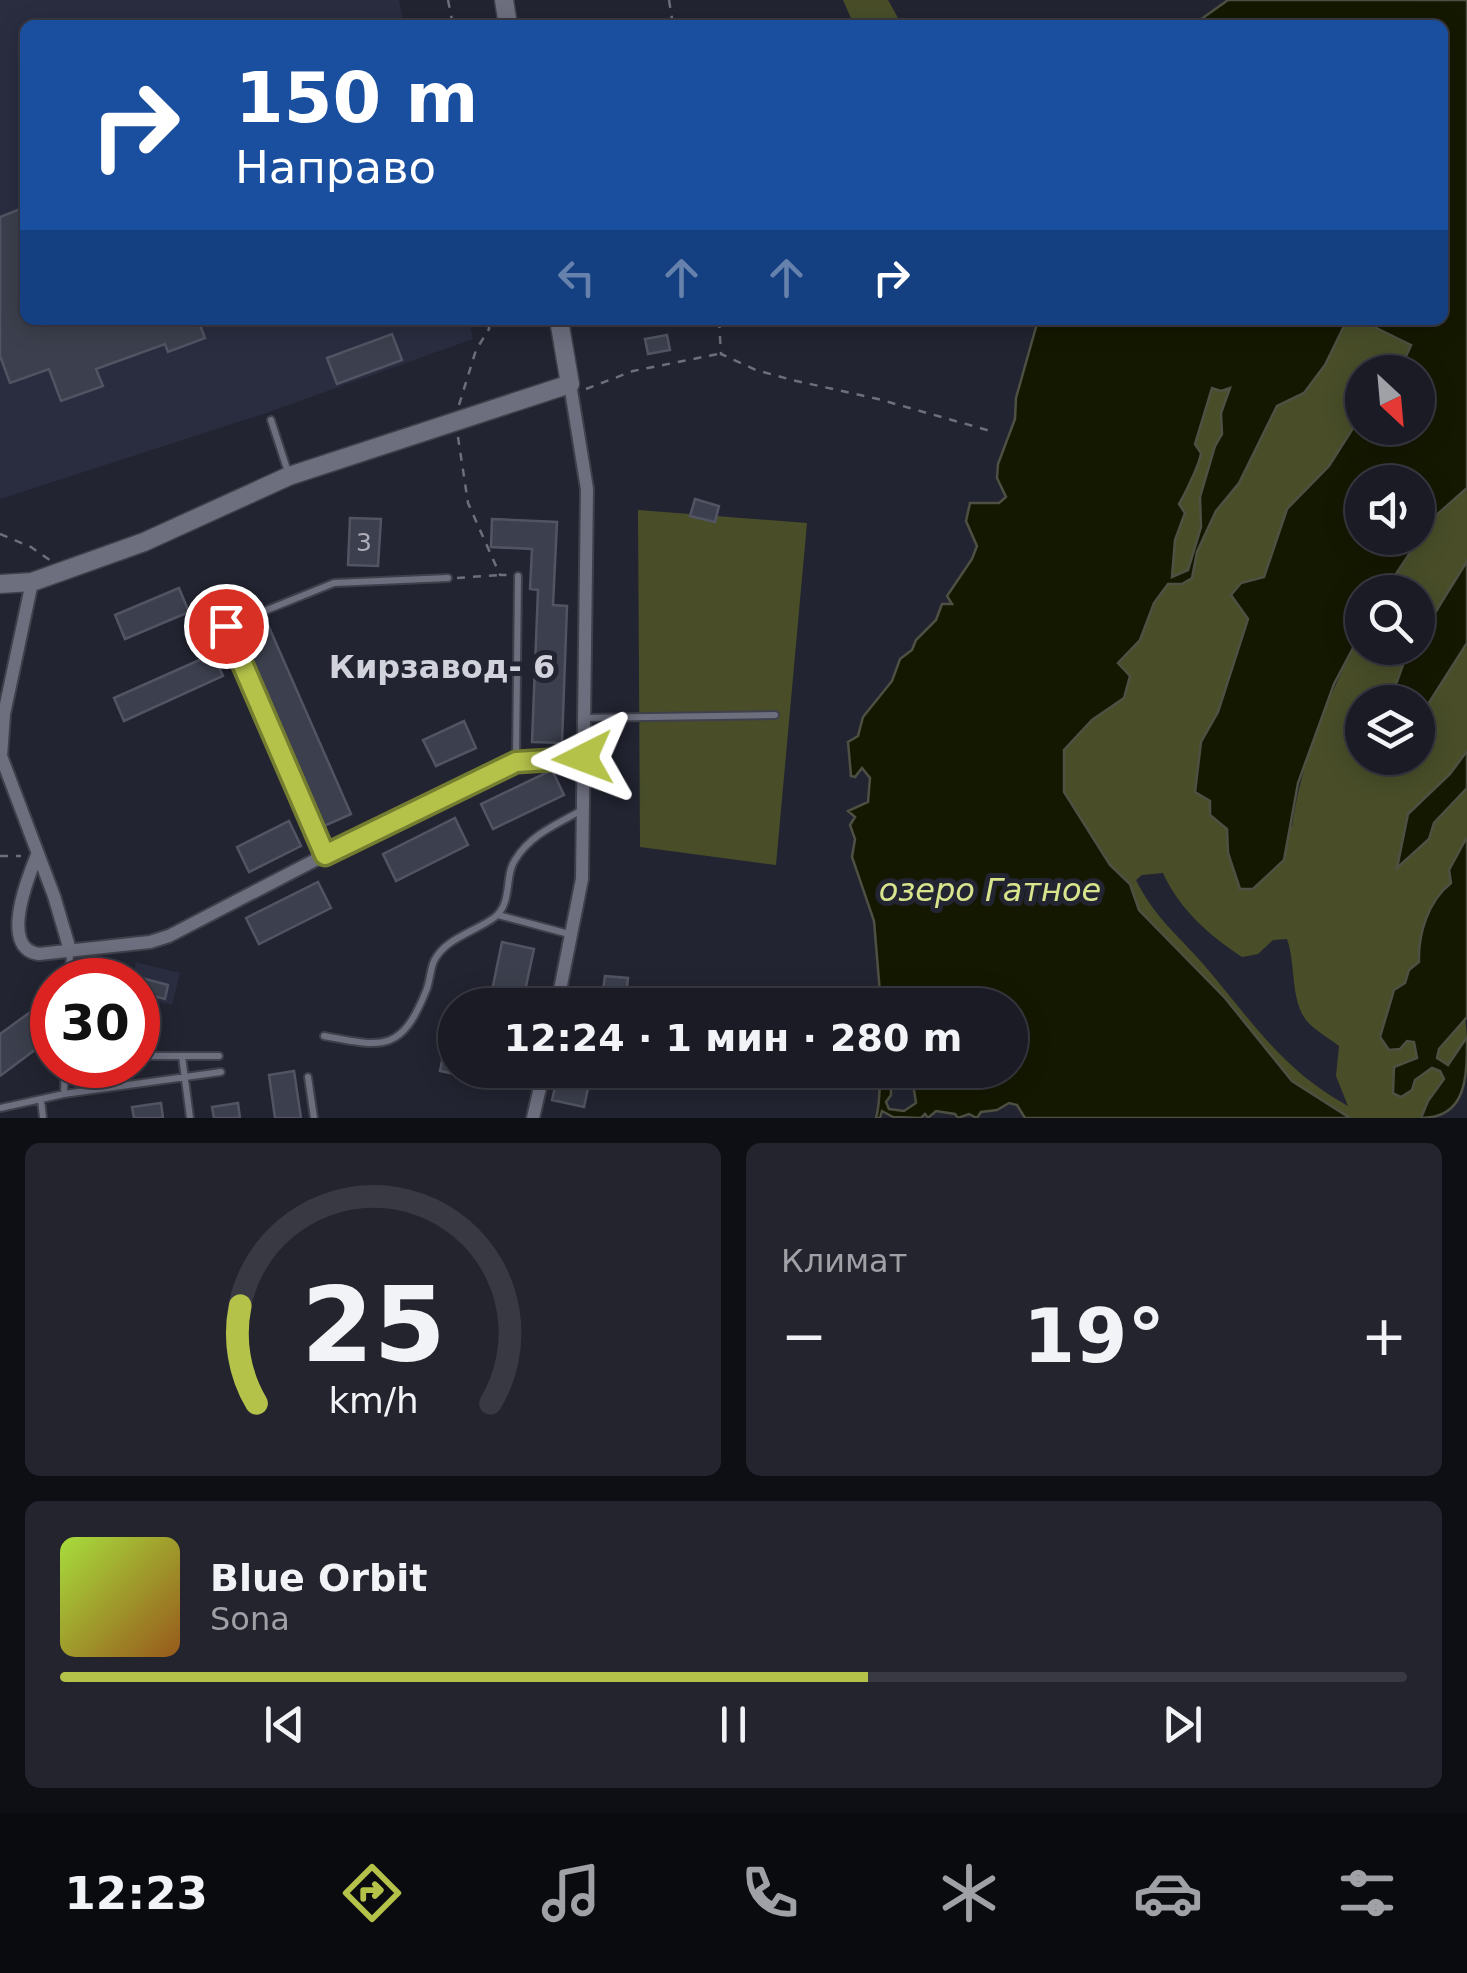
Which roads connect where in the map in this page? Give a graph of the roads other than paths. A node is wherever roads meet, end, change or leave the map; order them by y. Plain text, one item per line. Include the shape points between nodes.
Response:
1 (560, 325) edge
2 (570, 384) junction
3 (271, 420) dead end
4 (289, 476) junction
5 (518, 576) road end
6 (448, 578) road end
7 (32, 582) junction
8 (0, 584) edge
9 (226, 626) joint
10 (776, 714) dead end
11 (583, 718) junction
12 (583, 758) junction
13 (516, 762) junction
14 (583, 809) junction
15 (37, 855) junction
16 (325, 855) junction
17 (498, 915) junction
18 (571, 935) junction
19 (70, 950) junction
20 (70, 958) edge
21 (560, 988) edge
22 (324, 1036) dead end
23 (160, 1056) edge
24 (182, 1056) junction
25 (218, 1056) dead end
26 (221, 1072) dead end
27 (185, 1077) junction
28 (308, 1077) dead end
29 (64, 1088) edge
30 (540, 1088) edge
31 (64, 1094) junction
32 (41, 1100) junction
33 (0, 1108) edge
34 (43, 1118) edge
35 (190, 1118) edge
36 (314, 1118) edge
37 (533, 1118) edge

1 - 2 main road
2 - 4 main road
2 - 11 street via 587,489
3 - 4 lane
4 - 7 main road via 144,542
5 - 13 lane
6 - 9 lane via 334,582
7 - 8 main road
7 - 15 street via 0,736 6,775
9 - 16 street
10 - 11 lane
11 - 12 street
12 - 13 street
12 - 14 street
13 - 16 street
14 - 17 lane via 534,838 512,862
14 - 18 street via 582,879
15 - 19 street
15 - 19 street via 14,912 15,942 28,953
16 - 19 street via 169,936
17 - 18 lane
17 - 22 lane via 434,959 412,1024 394,1040 370,1045
18 - 21 street
19 - 20 lane
23 - 24 lane
24 - 25 lane
24 - 27 lane
26 - 27 lane
27 - 31 lane
27 - 35 lane
28 - 36 lane
29 - 31 lane
30 - 37 street
31 - 32 lane
32 - 33 lane
32 - 34 lane

